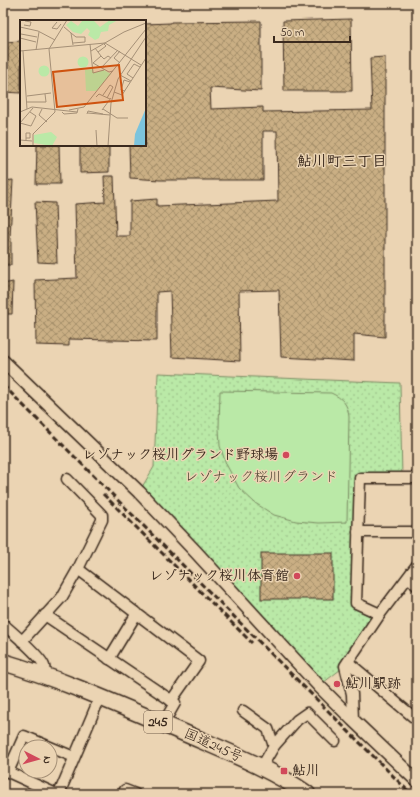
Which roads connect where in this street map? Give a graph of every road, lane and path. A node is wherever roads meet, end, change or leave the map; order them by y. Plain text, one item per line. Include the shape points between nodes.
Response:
1 (3, 361) edge
2 (417, 478) edge
3 (67, 479) dead end
4 (358, 532) junction
5 (417, 532) edge
6 (417, 565) edge
7 (78, 569) junction
8 (409, 577) junction
9 (417, 586) edge
10 (137, 613) junction
11 (380, 614) junction
12 (45, 615) junction
13 (3, 624) edge
14 (22, 641) junction
15 (109, 659) junction
16 (3, 662) edge
17 (348, 662) junction
18 (44, 675) junction
19 (100, 697) junction
20 (171, 701) junction
21 (243, 711) dead end
22 (353, 720) junction
23 (417, 720) edge
24 (163, 724) junction
25 (335, 741) dead end
26 (274, 746) junction
27 (74, 757) junction
28 (261, 768) junction
29 (417, 781) edge
30 (305, 793) edge
31 (58, 794) edge
32 (124, 794) edge
33 (135, 794) edge

1 - 22 street via 139,492
2 - 4 street via 360,478
3 - 7 street via 102,515 102,520
4 - 5 street
4 - 11 street via 356,603
6 - 8 street
7 - 10 street
7 - 12 street via 62,597
8 - 9 street
8 - 11 street
10 - 15 street
10 - 20 street via 199,661
11 - 17 street
12 - 14 street
12 - 15 street
13 - 14 street
14 - 18 street via 42,661 45,666
15 - 20 street
16 - 18 highway, 国道245号 / 245
17 - 22 street via 345,666 352,694
17 - 23 street
18 - 19 highway, 国道245号 / 245
19 - 24 highway, 国道245号 / 245
19 - 27 street
20 - 24 street via 175,703
21 - 26 street via 268,729
22 - 29 street
24 - 28 highway, 国道245号 / 245
25 - 26 street via 307,713 297,720
26 - 28 street
27 - 31 street
27 - 31 street via 24,736 8,772
28 - 30 highway, 国道245号 / 245
32 - 33 street via 125,790

